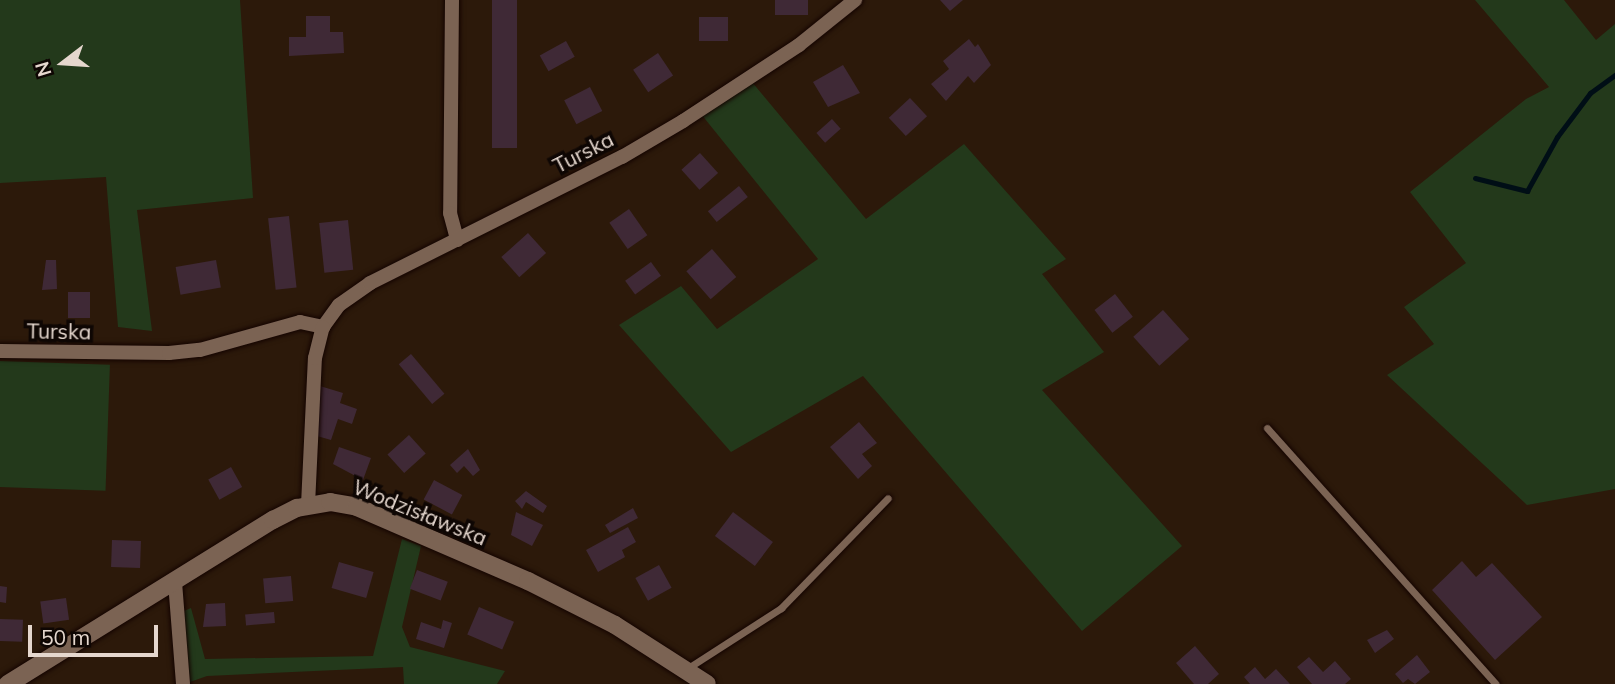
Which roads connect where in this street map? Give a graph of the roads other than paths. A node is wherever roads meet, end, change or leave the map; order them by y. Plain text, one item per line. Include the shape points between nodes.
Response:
1 (452, 0) edge
2 (855, 0) edge
3 (457, 240) junction
4 (323, 327) junction
5 (0, 351) edge
6 (1267, 428) dead end
7 (888, 498) dead end
8 (308, 505) junction
9 (175, 582) junction
10 (687, 668) junction
11 (8, 684) edge
12 (183, 684) edge
13 (707, 684) edge
14 (1496, 684) edge

1 - 3 street via 450,213
2 - 3 street, Turska via 799,46 683,121
3 - 4 street, Turska via 358,290
4 - 5 street, Turska via 300,322 200,350 169,353
4 - 8 street, Turska via 315,358
6 - 14 lane
7 - 10 lane via 781,608
8 - 9 street, Wodzisławska via 273,520
8 - 10 street, Wodzisławska via 330,502 357,507 528,581
9 - 11 street, Wodzisławska
9 - 12 street
10 - 13 street, Wodzisławska

